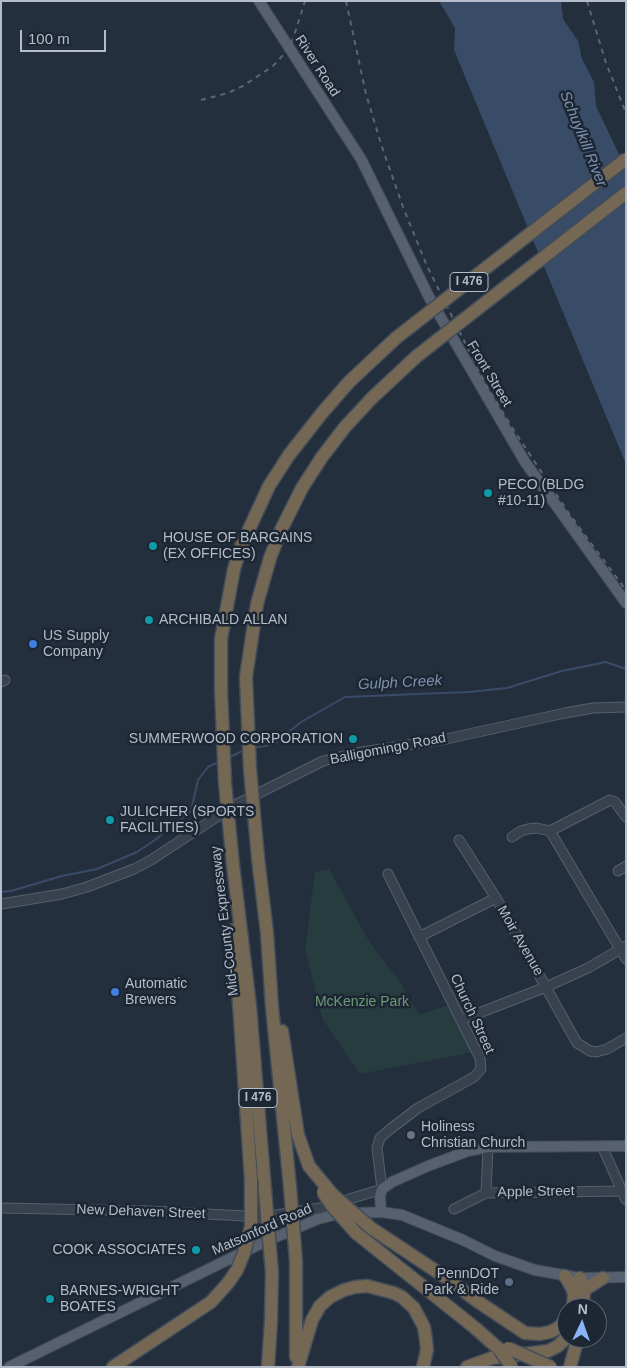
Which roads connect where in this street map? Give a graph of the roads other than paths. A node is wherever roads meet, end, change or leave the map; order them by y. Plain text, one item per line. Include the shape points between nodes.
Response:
1 (259, 1) edge
2 (353, 145) joint
3 (626, 159) edge
4 (626, 193) edge
5 (626, 603) edge
6 (626, 707) edge
7 (626, 817) edge
8 (550, 831) junction
9 (512, 837) dead end
10 (459, 840) dead end
11 (233, 864) junction
12 (388, 874) dead end
13 (496, 898) junction
14 (1, 904) edge
15 (267, 933) junction
16 (419, 937) junction
17 (623, 948) edge
18 (626, 959) edge
19 (546, 987) junction
20 (461, 1020) junction
21 (626, 1038) edge
22 (602, 1146) junction
23 (626, 1146) edge
24 (488, 1147) junction
25 (309, 1166) junction
26 (382, 1189) junction
27 (486, 1193) junction
28 (624, 1196) edge
29 (1, 1208) edge
30 (454, 1210) dead end
31 (381, 1212) junction
32 (565, 1276) junction
33 (626, 1277) edge
34 (580, 1278) junction
35 (603, 1278) junction
36 (575, 1298) edge
37 (577, 1298) edge
38 (580, 1298) edge
39 (203, 1307) junction
40 (557, 1328) edge
41 (557, 1346) edge
42 (575, 1348) edge
43 (504, 1349) junction
44 (9, 1367) edge
45 (113, 1367) edge
46 (128, 1367) edge
47 (268, 1367) edge
48 (297, 1367) edge
49 (424, 1367) edge
50 (468, 1367) edge
51 (512, 1367) edge
52 (551, 1367) edge
53 (570, 1367) edge

1 - 2 main road, River Road
2 - 5 main road, Front Street via 430,299 525,462
3 - 11 highway, Mid-County Expressway / I 476, bridge via 396,338 349,382 322,413 269,486 234,569 221,639 225,783
4 - 15 highway, I 476, bridge via 417,356 372,398 344,427 322,457 281,530 257,604 246,677 251,782
6 - 14 street, Balligomingo Road via 564,713 323,761 235,805 134,869 62,894
7 - 8 street via 610,800
8 - 9 street via 528,829
8 - 17 street
10 - 13 street, Moir Avenue
11 - 39 highway, bridge via 234,951 251,1180 251,1227 237,1270 223,1289
11 - 47 highway, Mid-County Expressway / I 476, bridge via 250,1006 272,1273
12 - 16 street, Church Street
13 - 16 street
13 - 19 street, Moir Avenue
15 - 25 highway via 298,1136
15 - 48 highway, I 476, bridge via 296,1262
16 - 20 street, Church Street
17 - 18 street
17 - 19 street
19 - 20 street
19 - 21 street, Moir Avenue via 577,1043 596,1052
20 - 26 street, Church Street via 480,1058 481,1069 474,1077 418,1108 380,1138 377,1148
22 - 23 main road
22 - 24 main road
22 - 28 street
24 - 26 main road via 428,1166
24 - 27 street
25 - 40 highway, bridge via 333,1195 371,1228 477,1301 525,1332 540,1334
25 - 43 highway, bridge via 332,1206 356,1233
26 - 29 street, New Dehaven Street via 320,1208 280,1216
26 - 31 main road, Church Street
27 - 28 street, Apple Street
27 - 30 street, Apple Street
31 - 32 main road, Matsonford Road via 402,1215 530,1269
31 - 44 main road, Matsonford Road via 339,1214 318,1219
32 - 34 main road, Matsonford Road
32 - 36 highway
33 - 35 main road, Matsonford Road
34 - 35 main road, Matsonford Road
34 - 37 highway
35 - 38 highway
39 - 45 highway
39 - 46 highway
41 - 50 highway via 548,1351 492,1358
42 - 53 highway
43 - 51 highway, bridge
43 - 52 highway, bridge
48 - 49 highway via 312,1320 320,1306 344,1290 361,1286 394,1292 414,1308 424,1327 427,1350

